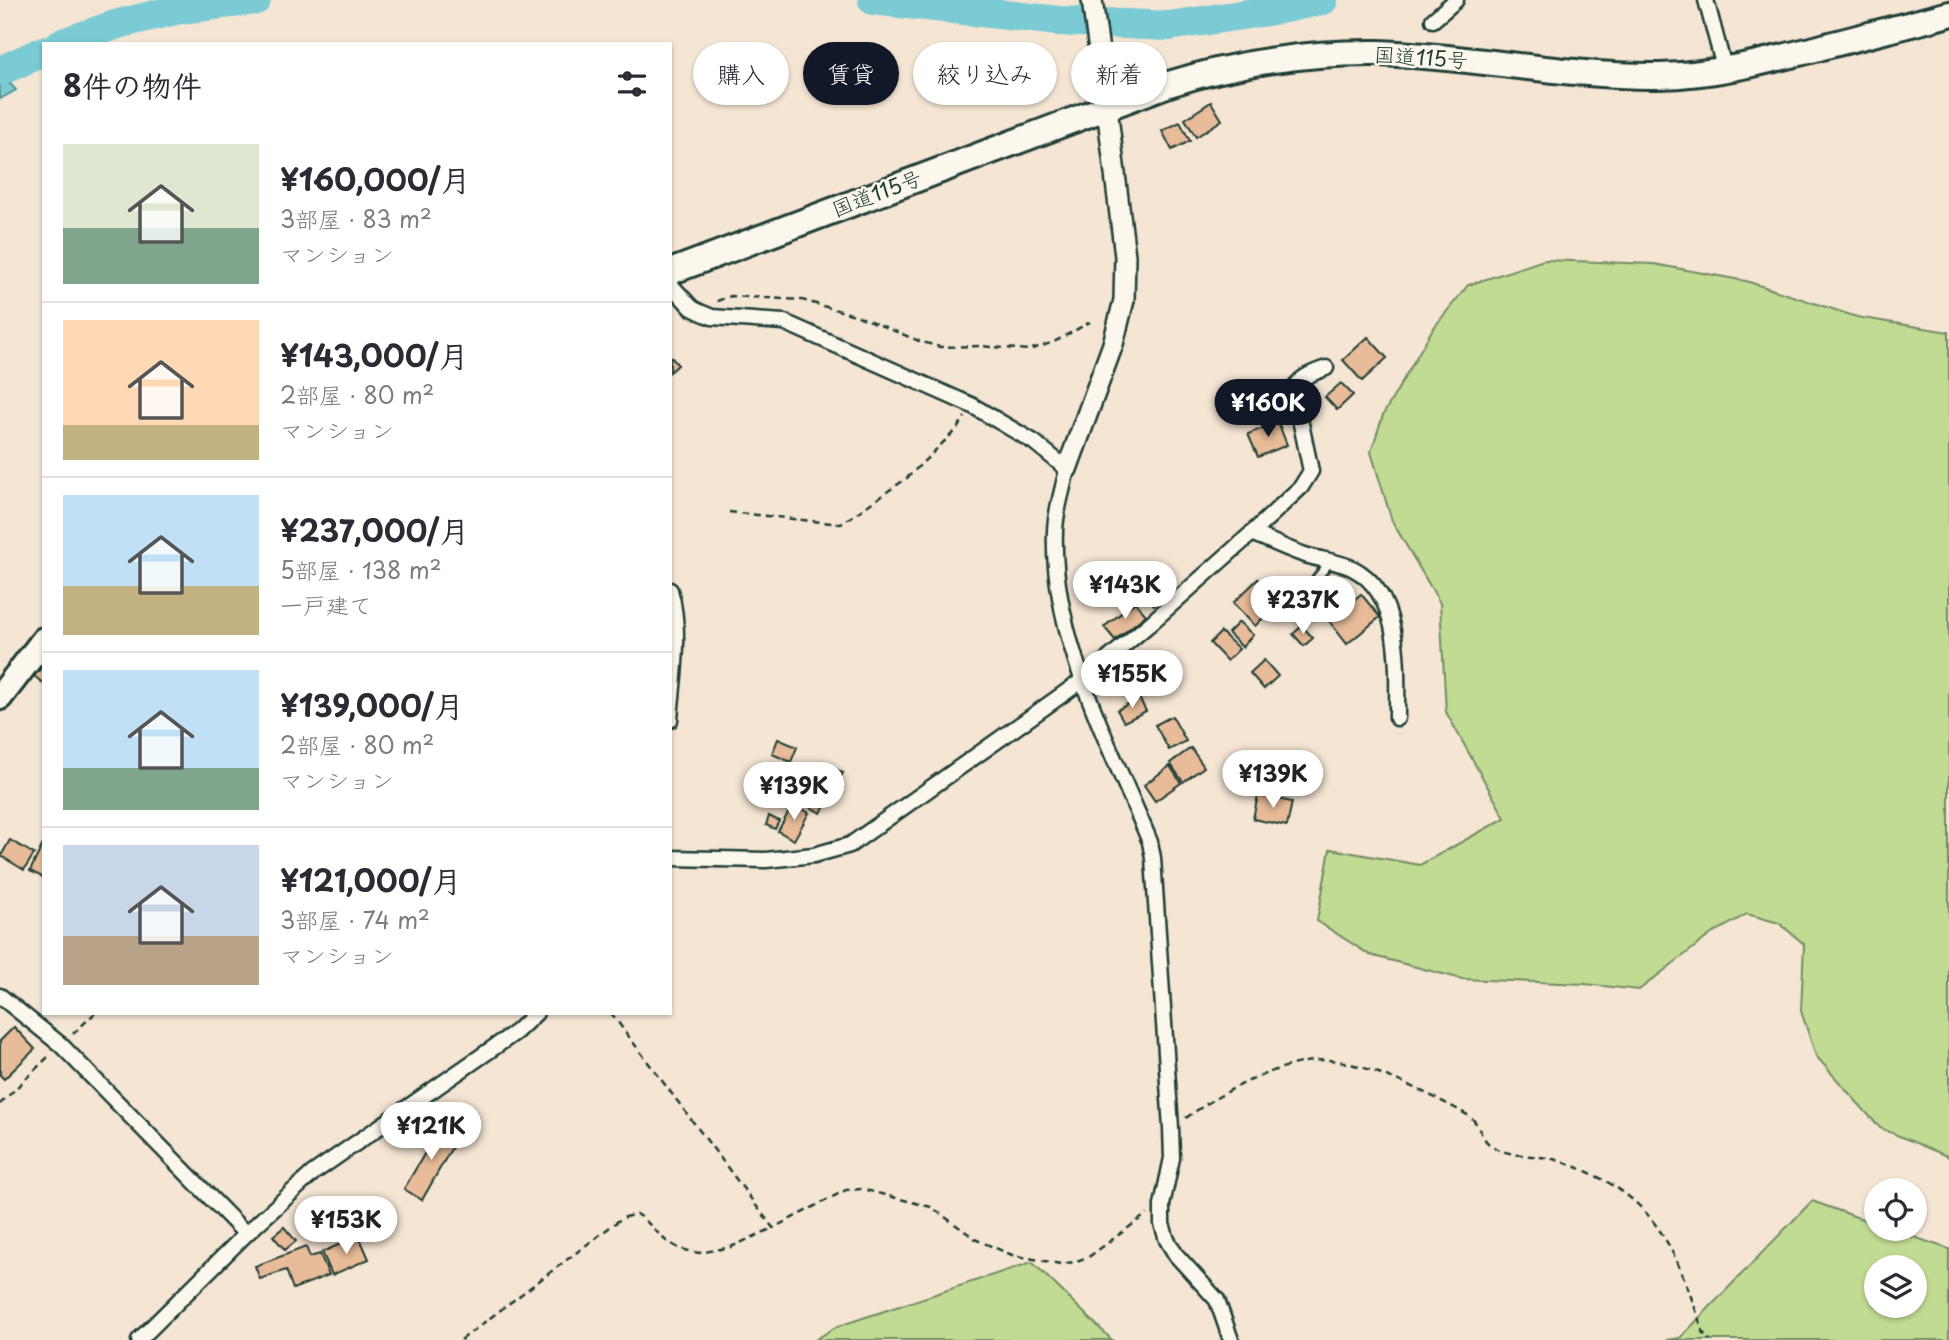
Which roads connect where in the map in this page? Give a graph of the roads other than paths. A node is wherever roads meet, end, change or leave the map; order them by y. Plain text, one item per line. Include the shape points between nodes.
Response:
1 (1092, 0) edge
2 (1456, 0) edge
3 (1706, 0) edge
4 (1949, 14) edge
5 (1433, 20) dead end
6 (1098, 42) edge
7 (1725, 71) junction
8 (1167, 84) edge
9 (1097, 105) edge
10 (1107, 105) edge
11 (672, 271) edge
12 (672, 286) edge
13 (1325, 368) dead end
14 (1068, 470) junction
15 (1252, 533) junction
16 (1330, 562) junction
17 (672, 597) edge
18 (1293, 607) dead end
19 (42, 643) edge
20 (1083, 680) junction
21 (672, 693) edge
22 (0, 697) edge
23 (1397, 718) dead end
24 (672, 858) edge
25 (0, 996) edge
26 (534, 1015) edge
27 (246, 1234) junction
28 (139, 1340) edge
29 (1231, 1340) edge

1 - 6 street
2 - 5 street
3 - 7 street
4 - 7 highway, 国道115号
7 - 8 highway, 国道115号 via 1659,76 1584,73 1377,53 1310,57 1203,73
9 - 11 highway, 国道115号
10 - 14 street via 1125,256 1124,300
12 - 14 street via 699,312 784,322 973,406 1034,442
13 - 15 street via 1302,379 1294,391 1311,471 1301,487
14 - 20 street via 1055,529 1055,577
15 - 16 street
15 - 20 street
16 - 18 lane
16 - 23 street via 1362,574 1383,598 1397,656
17 - 21 street via 676,639
19 - 22 highway
20 - 24 street via 849,845 814,855 766,860
20 - 29 street via 1150,842 1172,1158 1162,1224 1176,1255 1216,1300
25 - 27 street via 61,1045
26 - 27 street via 313,1173
27 - 28 street

